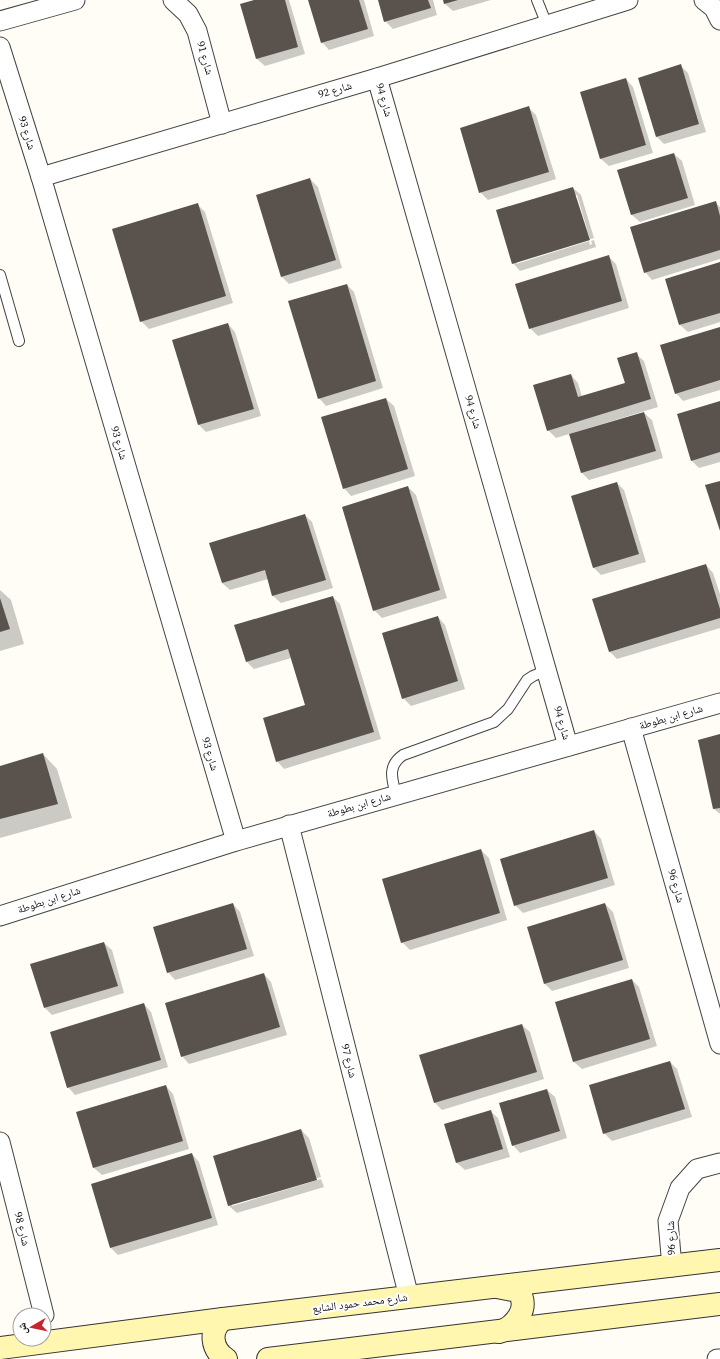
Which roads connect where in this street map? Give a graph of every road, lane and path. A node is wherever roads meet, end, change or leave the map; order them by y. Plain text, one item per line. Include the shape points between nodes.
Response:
1 (75, 0) edge
2 (173, 0) edge
3 (537, 0) edge
4 (628, 0) edge
5 (704, 0) edge
6 (720, 20) edge
7 (0, 22) edge
8 (547, 25) junction
9 (0, 47) edge
10 (377, 78) junction
11 (222, 124) junction
12 (41, 177) junction
13 (0, 276) edge
14 (19, 341) dead end
15 (546, 670) junction
16 (720, 703) edge
17 (631, 728) junction
18 (568, 746) junction
19 (396, 795) junction
20 (289, 826) junction
21 (236, 841) junction
22 (0, 916) edge
23 (720, 1044) edge
24 (0, 1142) edge
25 (720, 1163) edge
26 (720, 1260) edge
27 (672, 1267) junction
28 (493, 1286) junction
29 (409, 1297) junction
30 (720, 1304) edge
31 (42, 1307) edge
32 (223, 1319) junction
33 (499, 1332) junction
34 (52, 1343) edge
35 (12, 1347) edge
36 (0, 1348) edge
37 (354, 1354) edge
38 (226, 1359) edge
39 (268, 1359) edge

1 - 7 street
2 - 11 street, شارع 91 via 188,14 197,31
3 - 8 lane
4 - 8 street, شارع 92
5 - 6 street via 714,8
8 - 10 street, شارع 92
9 - 12 street, شارع 93
10 - 11 street, شارع 92
10 - 15 street, شارع 94
11 - 12 street, شارع 92
12 - 21 street, شارع 93
13 - 14 lane
15 - 18 street, شارع 94
15 - 19 lane via 527,680 508,709 494,722 403,755 392,766 391,774
16 - 17 street, شارع ابن بطوطة
17 - 18 street, شارع ابن بطوطة
17 - 23 street, شارع 96
18 - 19 street, شارع ابن بطوطة
19 - 20 street, شارع ابن بطوطة
20 - 21 street, شارع ابن بطوطة
20 - 29 street, شارع 97
21 - 22 street, شارع ابن بطوطة
24 - 31 street, شارع 98
25 - 27 street, شارع 96 via 697,1169 680,1188 668,1221
26 - 27 main road, شارع محمد حمود الشايع
27 - 28 main road, شارع محمد حمود الشايع
28 - 29 main road, شارع محمد حمود الشايع
28 - 33 main road via 518,1291 522,1302 516,1322 509,1329
29 - 32 main road, شارع محمد حمود الشايع
30 - 33 main road
32 - 34 main road, شارع محمد حمود الشايع
32 - 38 main road via 215,1328 213,1338 216,1350
33 - 37 main road
35 - 36 main road, شارع محمد حمود الشايع
37 - 39 main road

